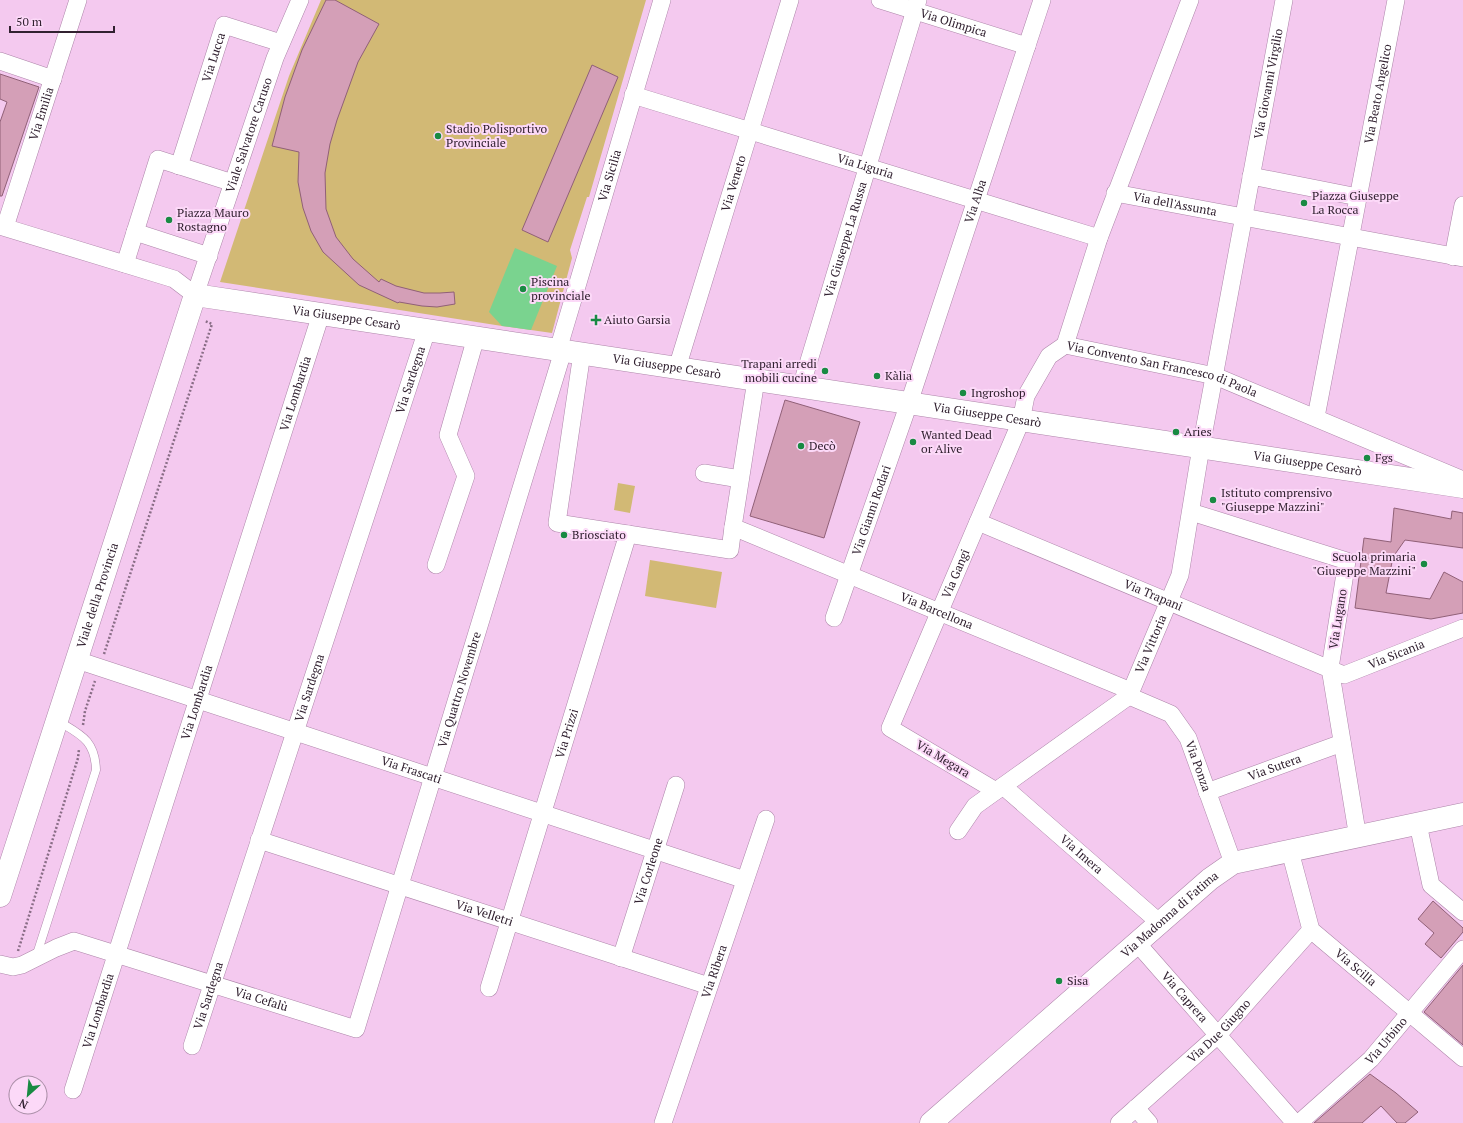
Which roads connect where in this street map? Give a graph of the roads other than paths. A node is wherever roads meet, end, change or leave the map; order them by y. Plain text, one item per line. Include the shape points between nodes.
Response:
1 (78, 0) edge
2 (300, 0) edge
3 (662, 0) edge
4 (790, 0) edge
5 (880, 0) edge
6 (1042, 0) edge
7 (1190, 0) edge
8 (1284, 0) edge
9 (1396, 0) edge
10 (916, 5) edge
11 (281, 43) junction
12 (1027, 46) junction
13 (0, 61) edge
14 (53, 79) junction
15 (633, 95) junction
16 (750, 131) junction
17 (179, 166) junction
18 (867, 167) junction
19 (1252, 172) junction
20 (233, 183) junction
21 (1359, 192) junction
22 (1115, 193) junction
23 (976, 200) junction
24 (1463, 205) edge
25 (1240, 220) junction
26 (3, 227) edge
27 (135, 232) junction
28 (1099, 238) junction
29 (1354, 241) junction
30 (208, 256) junction
31 (1458, 258) edge
32 (125, 264) junction
33 (195, 295) junction
34 (320, 314) junction
35 (427, 330) junction
36 (476, 337) junction
37 (1065, 345) junction
38 (568, 351) junction
39 (677, 368) junction
40 (1215, 376) junction
41 (756, 380) junction
42 (801, 387) junction
43 (909, 403) junction
44 (1316, 417) junction
45 (1021, 421) junction
46 (1201, 448) junction
47 (704, 473) dead end
48 (740, 479) junction
49 (1463, 480) edge
50 (1463, 487) edge
51 (1191, 512) junction
52 (978, 522) junction
53 (738, 529) junction
54 (626, 540) junction
55 (436, 565) dead end
56 (849, 575) junction
57 (1169, 601) junction
58 (939, 612) junction
59 (834, 618) dead end
60 (1463, 628) edge
61 (77, 660) junction
62 (1330, 668) junction
63 (1130, 693) junction
64 (198, 700) junction
65 (57, 720) junction
66 (890, 728) joint
67 (295, 732) junction
68 (1342, 743) junction
69 (433, 778) junction
70 (676, 785) dead end
71 (1000, 788) junction
72 (1207, 792) junction
73 (542, 813) junction
74 (1463, 814) edge
75 (766, 819) dead end
76 (1418, 824) junction
77 (958, 831) dead end
78 (1358, 838) junction
79 (259, 840) junction
80 (655, 850) junction
81 (1290, 852) junction
82 (1233, 863) junction
83 (745, 880) junction
84 (400, 886) junction
85 (0, 896) edge
86 (1463, 912) edge
87 (509, 921) junction
88 (1160, 922) junction
89 (1310, 930) junction
90 (1138, 943) junction
91 (1463, 949) edge
92 (117, 954) junction
93 (36, 957) junction
94 (621, 958) junction
95 (6, 965) edge
96 (212, 984) junction
97 (709, 986) junction
98 (489, 988) dead end
99 (1409, 1013) junction
100 (356, 1029) joint
101 (1218, 1035) junction
102 (192, 1046) dead end
103 (1463, 1058) edge
104 (73, 1090) dead end
105 (1136, 1108) junction
106 (663, 1123) edge
107 (931, 1123) edge
108 (1119, 1123) edge
109 (1149, 1123) edge
110 (1295, 1123) edge
111 (1299, 1123) edge

1 - 14 street, Via Emilia
2 - 11 street, Viale Salvatore Caruso
3 - 15 street, Via Sicilia
4 - 16 street, Via Veneto
5 - 10 street, Via Olimpica
6 - 12 street, Via Alba
7 - 22 street, Via Convento San Francesco di Paola
8 - 19 street, Via Giovanni Virgilio
9 - 21 street, Via Beato Angelico
10 - 12 street, Via Olimpica
10 - 18 street, Via Giuseppe La Russa
11 - 17 street, Via Lucca via 224,25
11 - 20 street, Viale Salvatore Caruso
12 - 23 street, Via Alba
13 - 14 street
14 - 26 street, Via Emilia
15 - 16 street, Via Liguria
15 - 38 street, Via Sicilia
16 - 18 street, Via Liguria
16 - 39 street, Via Veneto
17 - 20 street
17 - 27 street via 158,159
18 - 23 street, Via Liguria
18 - 42 street, Via Giuseppe La Russa
19 - 21 street
19 - 25 street, Via Giovanni Virgilio
20 - 30 street, Viale Salvatore Caruso
21 - 29 street, Via Beato Angelico
22 - 25 street, Via dell'Assunta
22 - 28 street, Via Convento San Francesco di Paola
23 - 28 street, Via Liguria
23 - 43 street, Via Alba
24 - 31 street
25 - 29 street, Via dell'Assunta
25 - 40 street
26 - 32 street, Via Giuseppe Cesarò
27 - 30 street
27 - 32 street
28 - 37 street, Via Convento San Francesco di Paola
29 - 31 street
29 - 44 street
30 - 33 street, Viale Salvatore Caruso
32 - 33 street, Via Giuseppe Cesarò via 174,279
33 - 34 street, Via Giuseppe Cesarò
33 - 61 street, Viale della Provincia
34 - 35 street, Via Giuseppe Cesarò
34 - 64 street, Via Lombardia
35 - 36 street, Via Giuseppe Cesarò
35 - 67 street, Via Sardegna
36 - 38 street, Via Giuseppe Cesarò
36 - 55 street via 448,435 466,476
37 - 40 street, Via Convento San Francesco di Paola
37 - 45 street, Via Gangi via 1049,356 1026,396
38 - 39 street, Via Giuseppe Cesarò
38 - 54 street via 557,523 583,527
38 - 69 street, Via Quattro Novembre
39 - 41 street, Via Giuseppe Cesarò
40 - 44 street, Via Convento San Francesco di Paola
40 - 46 street, Via Vittoria
41 - 42 street, Via Giuseppe Cesarò
41 - 48 street
42 - 43 street, Via Giuseppe Cesarò
43 - 45 street, Via Giuseppe Cesarò
43 - 56 street, Via Gianni Rodari
44 - 49 street, Via Convento San Francesco di Paola
45 - 46 street, Via Giuseppe Cesarò
45 - 52 street, Via Gangi
46 - 50 street, Via Giuseppe Cesarò
46 - 51 street, Via Vittoria
47 - 48 street
48 - 53 street
51 - 57 street, Via Vittoria via 1180,575
51 - 62 street, Via Lugano via 1347,561
52 - 57 street, Via Trapani
52 - 58 street, Via Gangi
53 - 54 street via 730,550
53 - 56 street, Via Barcellona
54 - 73 street, Via Prizzi
56 - 58 street, Via Barcellona
56 - 59 street, Via Gianni Rodari
57 - 62 street, Via Trapani
57 - 63 street, Via Vittoria
58 - 63 street, Via Barcellona
58 - 66 street, Via Gangi
60 - 62 street, Via Sicania via 1344,675
61 - 64 street, Via Frascati
61 - 65 street, Viale della Provincia
62 - 68 street, Via Lugano
63 - 71 street
63 - 72 street, Via Ponza via 1171,714 1188,738
64 - 67 street, Via Frascati
64 - 92 street, Via Lombardia
65 - 85 street, Viale della Provincia
65 - 93 lane via 81,735 93,750 96,770
66 - 71 street, Via Megara
67 - 69 street, Via Frascati
67 - 79 street, Via Sardegna
68 - 72 street, Via Sutera
68 - 78 street, Via Lugano
69 - 73 street, Via Frascati
69 - 84 street, Via Quattro Novembre
70 - 80 street, Via Corleone
71 - 77 street via 976,806
71 - 88 street, Via Imera
72 - 82 street, Via Ponza
73 - 80 street, Via Frascati
73 - 87 street, Via Prizzi
74 - 76 street, Via Madonna di Fatima
75 - 83 street, Via Ribera
76 - 78 street, Via Madonna di Fatima
76 - 86 street via 1431,885
78 - 81 street, Via Madonna di Fatima
79 - 84 street, Via Velletri
79 - 96 street, Via Sardegna
80 - 83 street, Via Frascati
80 - 94 street, Via Corleone
81 - 82 street, Via Madonna di Fatima
81 - 89 street
82 - 88 street, Via Madonna di Fatima via 1210,879
83 - 97 street, Via Ribera
84 - 87 street, Via Velletri
84 - 100 street, Via Quattro Novembre
87 - 94 street, Via Velletri
87 - 98 street, Via Prizzi
88 - 90 street, Via Madonna di Fatima
89 - 99 street, Via Scilla
89 - 101 street, Via Due Giugno
90 - 101 street, Via Caprera
90 - 107 street, Via Madonna di Fatima
91 - 99 street, Via Urbino
92 - 93 street, Via Cefalù via 74,941
92 - 96 street, Via Cefalù
92 - 104 street, Via Lombardia
93 - 95 street via 22,965
94 - 97 street, Via Velletri
96 - 100 street, Via Cefalù
96 - 102 street, Via Sardegna
97 - 106 street, Via Ribera
99 - 103 street, Via Scilla
99 - 111 street, Via Urbino via 1371,1059
101 - 105 street, Via Due Giugno
101 - 110 street, Via Caprera
105 - 108 street, Via Due Giugno
105 - 109 street

